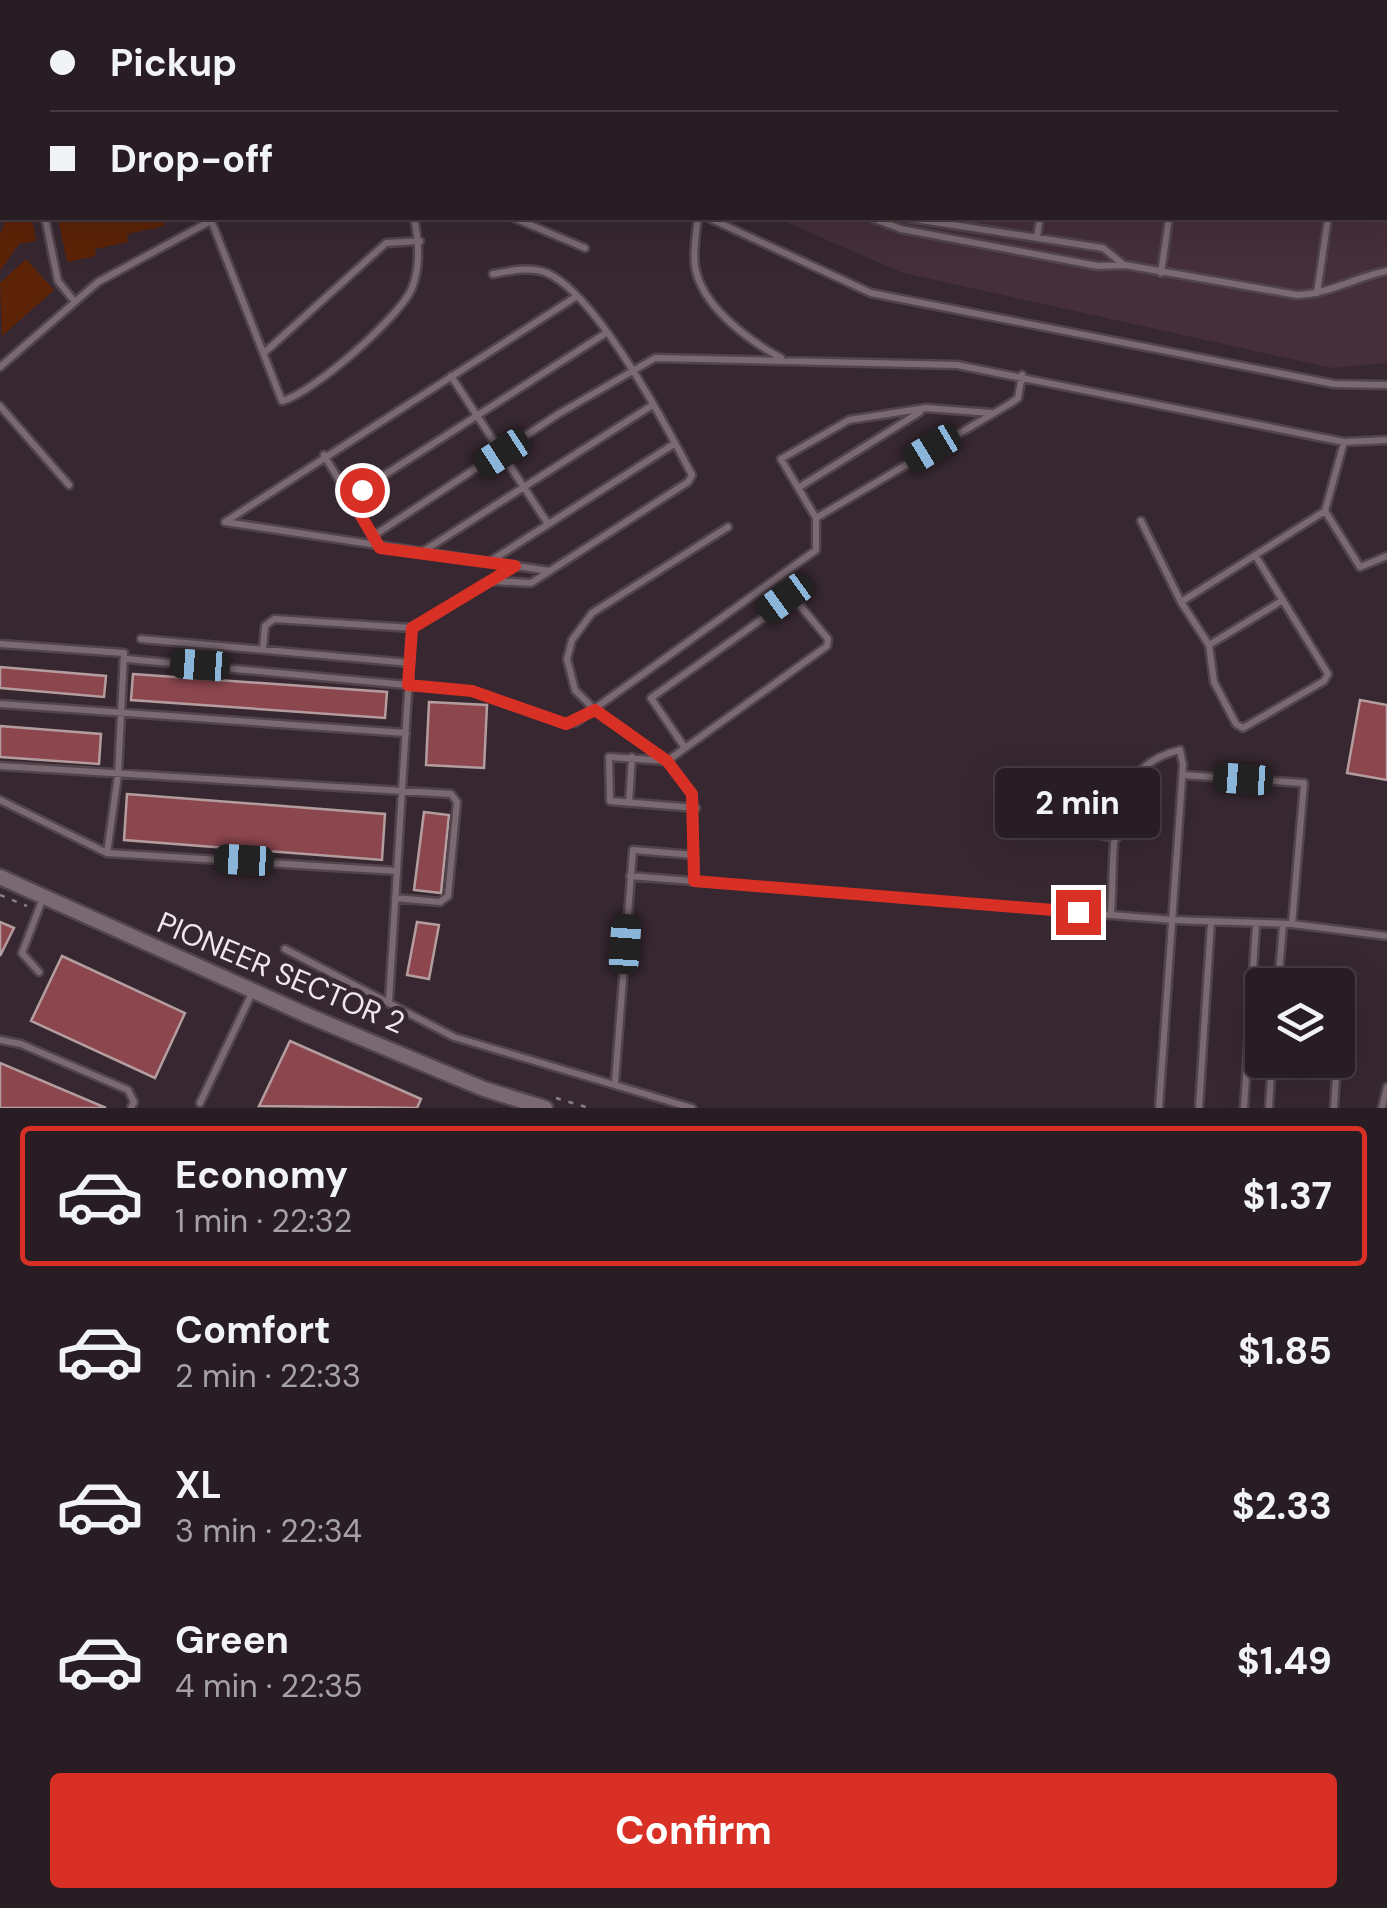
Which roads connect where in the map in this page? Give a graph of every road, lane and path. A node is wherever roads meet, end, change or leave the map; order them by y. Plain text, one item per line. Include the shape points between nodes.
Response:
1 (45, 220) edge
2 (212, 220) edge
3 (214, 220) edge
4 (415, 220) edge
5 (519, 220) edge
6 (698, 220) edge
7 (713, 220) edge
8 (878, 220) edge
9 (921, 220) edge
10 (1040, 220) edge
11 (1169, 220) edge
12 (1328, 220) edge
13 (1037, 238) junction
14 (420, 241) junction
15 (585, 248) dead end
16 (1125, 266) junction
17 (1387, 272) edge
18 (492, 274) dead end
19 (1161, 274) junction
20 (1317, 294) junction
21 (577, 296) junction
22 (74, 301) junction
23 (606, 333) junction
24 (264, 354) junction
25 (782, 359) junction
26 (0, 367) edge
27 (631, 370) junction
28 (1022, 374) junction
29 (452, 376) junction
30 (1387, 385) edge
31 (0, 406) edge
32 (652, 406) junction
33 (926, 408) junction
34 (991, 413) junction
35 (477, 416) junction
36 (1387, 440) edge
37 (1344, 442) junction
38 (674, 444) junction
39 (502, 453) junction
40 (324, 455) junction
41 (69, 485) dead end
42 (524, 488) junction
43 (798, 488) junction
44 (350, 497) junction
45 (1325, 510) junction
46 (816, 518) junction
47 (1141, 521) dead end
48 (548, 524) junction
49 (728, 527) dead end
50 (373, 536) junction
51 (380, 548) junction
52 (421, 553) junction
53 (1255, 556) junction
54 (1387, 556) edge
55 (488, 562) junction
56 (515, 566) junction
57 (550, 571) junction
58 (492, 581) junction
59 (1283, 600) junction
60 (1181, 602) junction
61 (412, 628) junction
62 (141, 639) dead end
63 (0, 644) edge
64 (1210, 645) junction
65 (264, 649) junction
66 (127, 659) junction
67 (410, 663) junction
68 (408, 685) junction
69 (0, 704) edge
70 (595, 710) junction
71 (122, 712) junction
72 (406, 734) junction
73 (685, 748) junction
74 (632, 757) junction
75 (667, 761) junction
76 (0, 766) edge
77 (118, 775) junction
78 (1182, 775) junction
79 (401, 791) junction
80 (1121, 792) junction
81 (0, 800) edge
82 (629, 803) junction
83 (696, 808) junction
84 (1117, 838) junction
85 (107, 853) junction
86 (694, 854) junction
87 (397, 870) junction
88 (630, 876) junction
89 (0, 878) edge
90 (694, 881) junction
91 (43, 897) junction
92 (395, 898) junction
93 (1112, 913) junction
94 (1173, 920) junction
95 (1211, 922) junction
96 (1256, 924) junction
97 (1287, 924) junction
98 (1387, 936) edge
99 (285, 949) dead end
100 (1281, 968) edge
101 (39, 972) dead end
102 (254, 990) junction
103 (389, 1001) junction
104 (0, 1040) edge
105 (1271, 1078) edge
106 (1336, 1078) edge
107 (615, 1082) junction
108 (1387, 1087) edge
109 (200, 1103) dead end
110 (131, 1108) edge
111 (545, 1108) edge
112 (692, 1108) edge
113 (1159, 1108) edge
114 (1199, 1108) edge
115 (1244, 1108) edge
116 (1269, 1108) edge
117 (1334, 1108) edge
118 (1382, 1108) edge

1 - 22 lane via 58,281
2 - 22 lane
3 - 24 lane
4 - 14 lane
5 - 15 lane
6 - 25 lane via 695,268 701,282 732,323
7 - 30 lane via 871,293 1334,384
8 - 16 lane via 919,233
9 - 13 lane
10 - 13 lane
11 - 19 lane
12 - 20 lane
13 - 16 lane via 1103,248
14 - 24 lane via 386,243
14 - 24 lane via 408,295 326,378 282,401
16 - 19 lane
17 - 20 lane
18 - 21 lane via 546,273
19 - 20 lane
21 - 23 lane
21 - 29 lane
22 - 26 lane
23 - 27 lane
23 - 35 lane
25 - 27 lane via 655,358
25 - 28 lane
27 - 32 lane
27 - 39 lane
28 - 34 lane via 1018,398
28 - 37 lane
29 - 35 lane
29 - 40 lane
31 - 41 lane
32 - 38 lane
32 - 42 lane
33 - 34 lane
33 - 43 lane
33 - 43 lane via 849,420 781,460
34 - 46 lane
35 - 39 lane
35 - 44 lane
36 - 37 lane
37 - 45 lane
38 - 48 lane
38 - 57 lane via 691,480
39 - 42 lane
39 - 50 lane
40 - 44 lane
40 - 51 lane via 226,522
42 - 48 lane
42 - 52 lane
43 - 46 lane
44 - 50 lane
45 - 53 lane
45 - 54 lane via 1360,568
46 - 70 lane via 817,543 808,559
47 - 60 lane
48 - 55 lane
49 - 70 lane via 584,620 572,640 569,675
50 - 51 lane
51 - 52 lane
52 - 55 lane
53 - 59 lane
53 - 60 lane
55 - 56 lane
56 - 57 lane
56 - 58 lane
57 - 58 lane via 526,585
58 - 61 lane
59 - 64 lane
59 - 64 lane via 1327,669 1324,681 1243,728 1214,682
60 - 64 lane
61 - 65 lane via 274,619 266,626
61 - 67 lane
62 - 65 lane
63 - 66 lane via 120,651
65 - 67 lane
66 - 68 lane
66 - 71 lane
67 - 68 lane
68 - 70 lane via 472,691 566,724
68 - 72 lane
69 - 71 lane
70 - 75 lane
71 - 72 lane
71 - 77 lane
72 - 79 lane
73 - 73 lane via 651,698 793,597 827,646
73 - 75 lane
74 - 75 lane
74 - 82 lane
74 - 82 lane via 609,757 607,797
75 - 83 lane
76 - 77 lane
77 - 79 lane
77 - 85 lane
78 - 80 lane via 1176,750 1136,770
78 - 94 lane
78 - 97 lane via 1304,784
79 - 87 lane
79 - 92 lane via 452,794 457,802 448,896 440,902
80 - 84 lane
80 - 84 lane via 1093,794 1090,833
81 - 85 lane
82 - 83 lane
83 - 86 lane
84 - 93 lane
85 - 87 lane
86 - 88 lane via 633,850
86 - 90 lane
87 - 92 lane
88 - 90 lane
88 - 107 lane
89 - 91 street, PIONEER SECTOR 2
90 - 93 lane
91 - 101 lane via 22,953
91 - 102 street, PIONEER SECTOR 2
92 - 103 lane
93 - 94 lane
94 - 95 lane
94 - 113 lane
95 - 96 lane
95 - 114 lane
96 - 97 lane
96 - 115 lane
97 - 98 lane
97 - 100 lane
99 - 103 lane
102 - 109 lane
102 - 111 street, PIONEER SECTOR 2 via 484,1089
103 - 107 lane via 454,1037
104 - 110 lane via 128,1090
105 - 116 lane
106 - 117 lane
107 - 112 lane
108 - 118 lane

